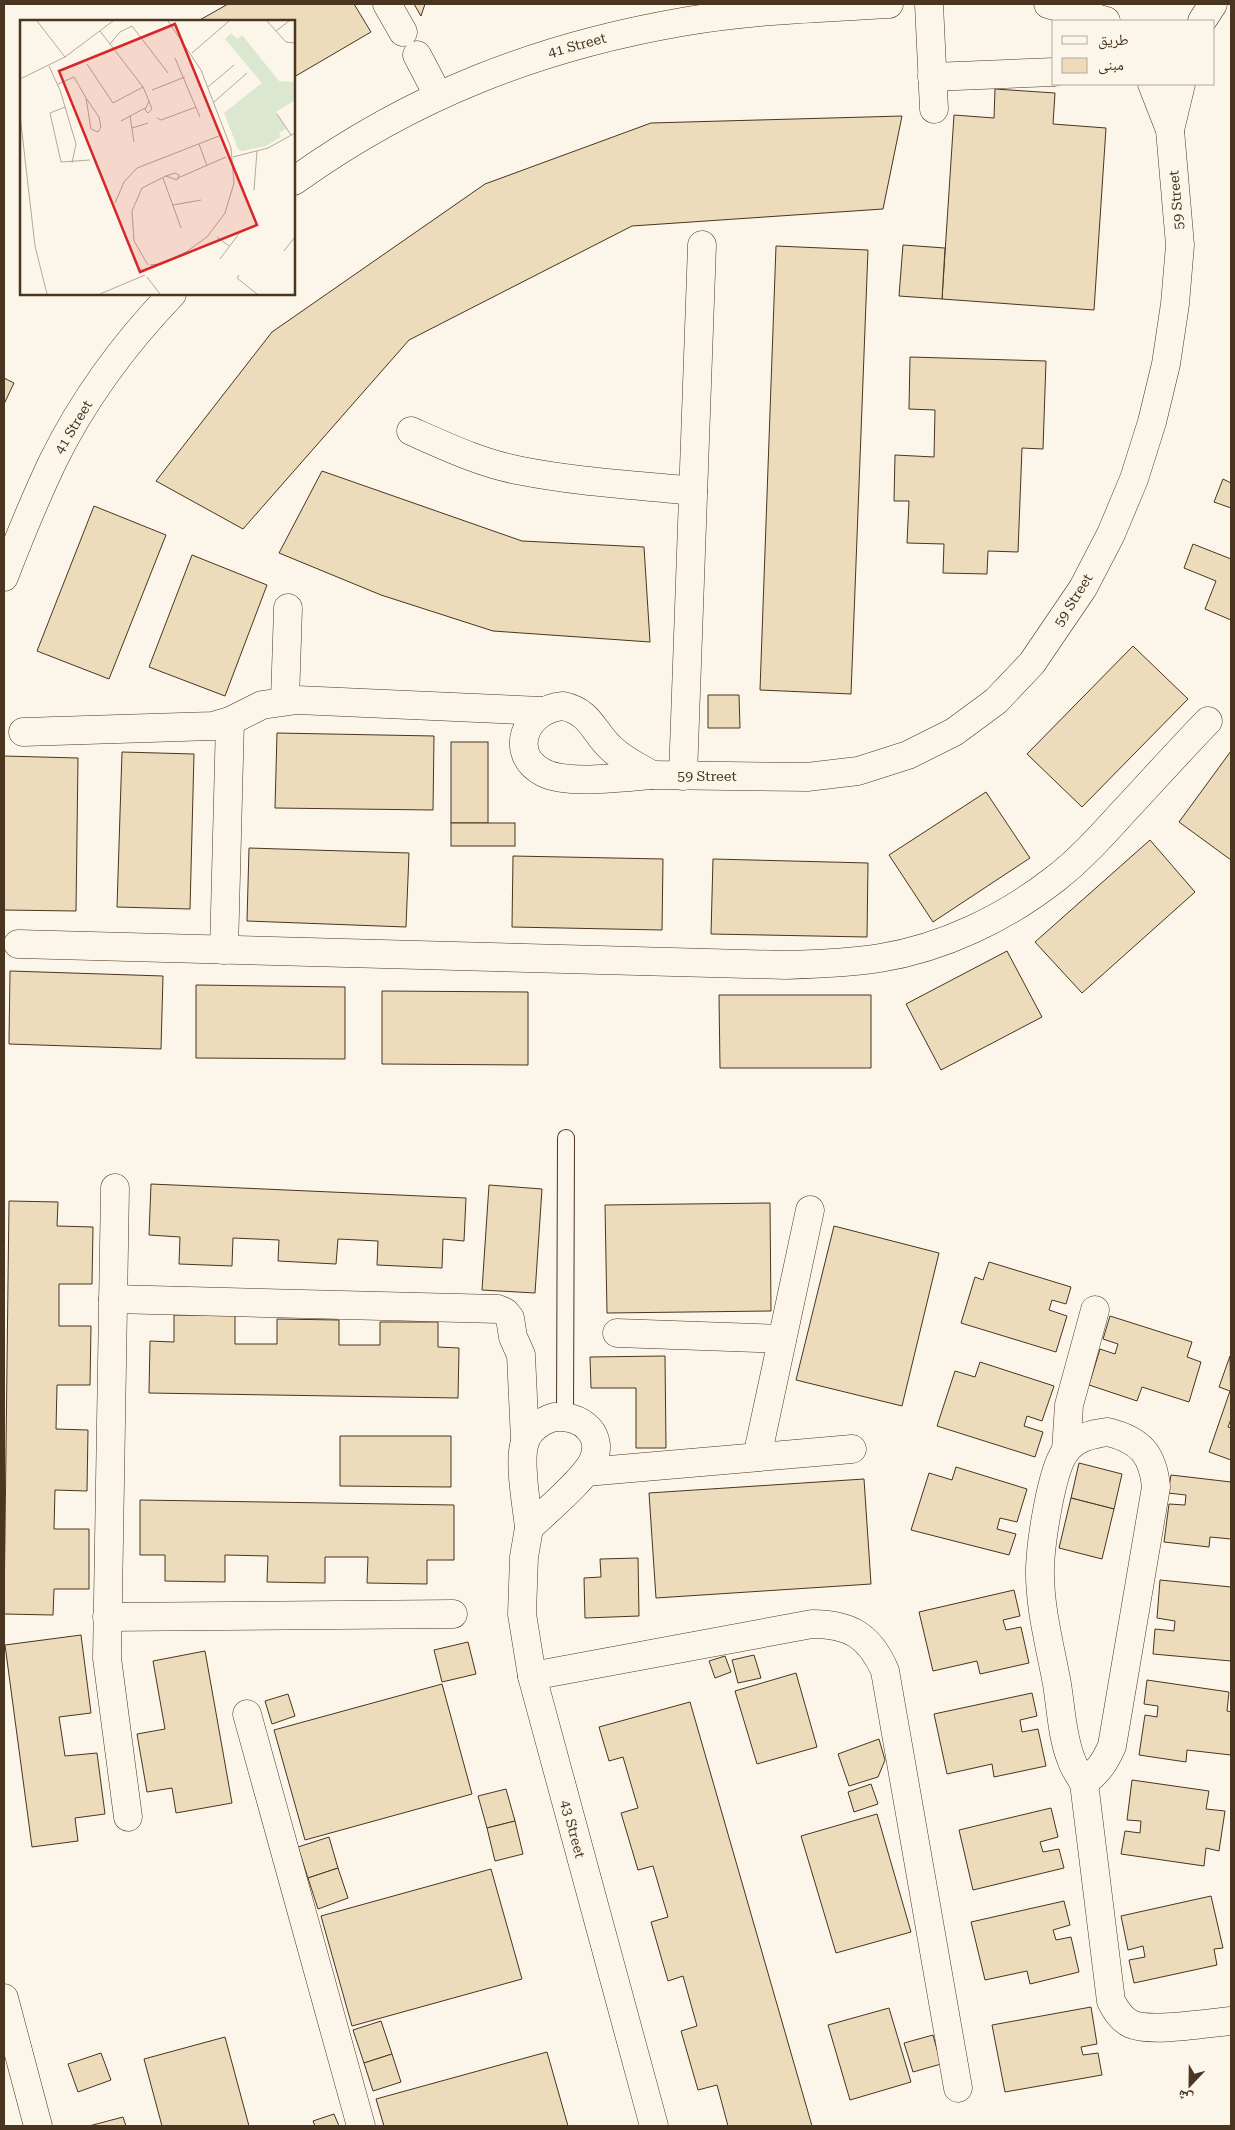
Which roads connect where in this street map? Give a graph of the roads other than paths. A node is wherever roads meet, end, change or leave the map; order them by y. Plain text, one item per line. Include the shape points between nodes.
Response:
1 (387, 4) edge
2 (889, 4) edge
3 (929, 4) edge
4 (1048, 4) edge
5 (1105, 4) edge
6 (1103, 20) edge
7 (1115, 20) edge
8 (403, 32) dead end
9 (417, 55) dead end
10 (1052, 72) edge
11 (932, 77) junction
12 (1152, 85) edge
13 (1181, 85) edge
14 (438, 95) junction
15 (934, 109) dead end
16 (1170, 130) junction
17 (295, 180) edge
18 (702, 245) dead end
19 (171, 295) edge
20 (411, 431) dead end
21 (692, 491) junction
22 (4, 577) edge
23 (288, 608) dead end
24 (285, 700) junction
25 (542, 711) junction
26 (230, 721) junction
27 (1208, 721) dead end
28 (23, 732) dead end
29 (652, 776) junction
30 (683, 776) junction
31 (18, 944) dead end
32 (224, 950) junction
33 (566, 1138) dead end
34 (115, 1188) dead end
35 (810, 1210) dead end
36 (113, 1299) junction
37 (1095, 1310) dead end
38 (617, 1333) dead end
39 (782, 1339) junction
40 (564, 1417) junction
41 (524, 1446) junction
42 (852, 1449) dead end
43 (1066, 1451) junction
44 (756, 1457) junction
45 (586, 1472) junction
46 (529, 1528) junction
47 (454, 1614) dead end
48 (107, 1616) junction
49 (532, 1676) junction
50 (247, 1714) dead end
51 (1084, 1782) junction
52 (128, 1817) dead end
53 (4, 1998) edge
54 (1231, 2022) edge
55 (958, 2088) dead end
56 (38, 2126) edge
57 (361, 2126) edge
58 (654, 2126) edge

1 - 8 street
2 - 14 street, 41 Street via 745,13 656,27 558,49
3 - 11 street
4 - 6 street
5 - 7 street
9 - 14 street
10 - 11 street
11 - 15 street
12 - 16 street, 59 Street
13 - 16 street, 59 Street
14 - 17 street, 41 Street via 359,138
16 - 30 street, 59 Street via 1180,245 1166,364 1152,422 1134,479 1111,534 1083,588 1032,663 996,701 954,732 908,755 858,771 807,777
18 - 21 street
19 - 22 street, 41 Street via 120,355 84,406 54,460
20 - 21 street via 484,461 521,471
21 - 30 street
23 - 24 street
24 - 25 street
24 - 26 street via 251,709
25 - 29 street via 563,706 583,713 616,752
25 - 29 street, 59 Street via 529,723 524,741 528,759 543,772 572,779
26 - 28 street via 213,726
26 - 32 street
27 - 32 street via 1090,847 1055,879 1016,906 973,929 929,947 882,958 786,965
29 - 30 street, 59 Street
31 - 32 street
33 - 40 lane
34 - 36 street
35 - 39 street
36 - 41 street, 43 Street via 490,1308 505,1312 510,1318 513,1337 507,1355 511,1415
36 - 48 street
37 - 43 street via 1069,1405
38 - 39 street
39 - 44 street
40 - 41 street via 544,1420 535,1427
40 - 45 street via 584,1423 596,1441 596,1452
41 - 46 street, 43 Street
42 - 44 street
43 - 51 street via 1054,1480 1040,1568 1067,1744 1076,1771
43 - 51 street via 1077,1440 1092,1434 1108,1432 1124,1436 1138,1444 1148,1456 1156,1487 1112,1746 1101,1766
44 - 45 street
45 - 46 street
46 - 49 street, 43 Street via 524,1557 522,1614
47 - 48 street
48 - 52 street via 108,1680
49 - 55 street via 812,1624 850,1629 865,1640 885,1671
49 - 58 street, 43 Street
50 - 57 street
51 - 54 street via 1111,2001 1115,2010 1122,2018 1141,2027
53 - 56 street

